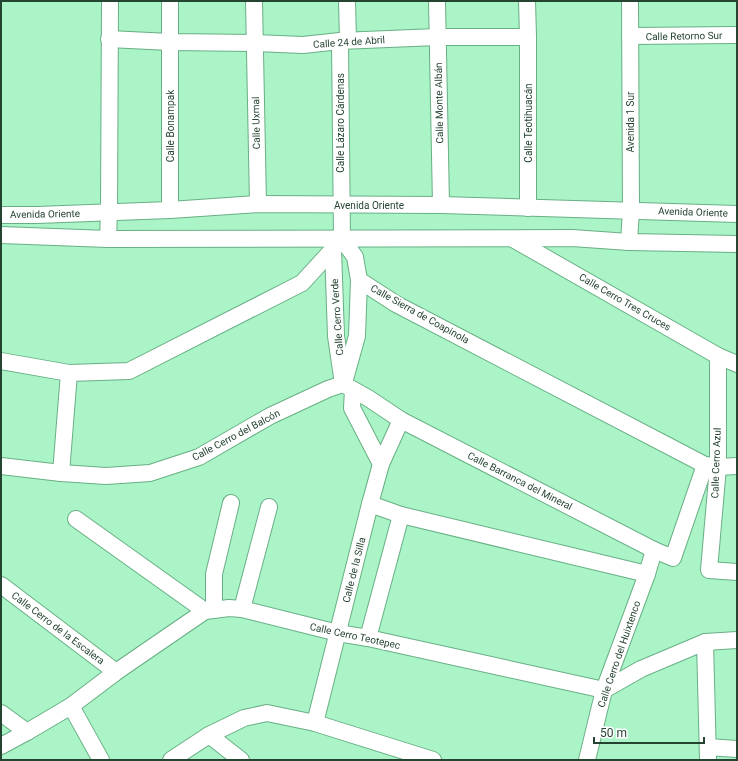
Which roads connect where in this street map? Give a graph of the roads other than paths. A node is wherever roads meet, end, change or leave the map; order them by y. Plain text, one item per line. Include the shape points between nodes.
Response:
1 (110, 1) edge
2 (170, 1) edge
3 (254, 1) edge
4 (347, 1) edge
5 (437, 1) edge
6 (527, 1) edge
7 (630, 1) edge
8 (737, 35) edge
9 (630, 36) junction
10 (437, 37) junction
11 (528, 37) junction
12 (109, 39) junction
13 (344, 40) junction
14 (170, 42) junction
15 (255, 43) junction
16 (258, 204) junction
17 (341, 205) junction
18 (441, 205) junction
19 (528, 208) junction
20 (170, 210) junction
21 (631, 210) junction
22 (109, 212) junction
23 (737, 214) edge
24 (1, 215) edge
25 (1, 235) edge
26 (513, 238) junction
27 (108, 239) junction
28 (629, 242) junction
29 (338, 244) junction
30 (737, 244) edge
31 (359, 280) junction
32 (718, 356) junction
33 (1, 362) edge
34 (737, 364) edge
35 (69, 373) junction
36 (348, 387) junction
37 (402, 420) junction
38 (382, 464) junction
39 (1, 466) edge
40 (711, 466) junction
41 (737, 466) edge
42 (61, 473) junction
43 (231, 503) dead end
44 (370, 504) junction
45 (269, 507) dead end
46 (401, 515) junction
47 (76, 519) dead end
48 (654, 550) junction
49 (737, 572) edge
50 (647, 574) junction
51 (1, 585) edge
52 (242, 609) junction
53 (210, 611) junction
54 (338, 633) junction
55 (368, 638) junction
56 (737, 640) edge
57 (705, 642) junction
58 (116, 672) junction
59 (604, 690) junction
60 (71, 706) junction
61 (1, 713) edge
62 (316, 723) junction
63 (27, 732) junction
64 (209, 735) junction
65 (373, 742) junction
66 (1, 746) edge
67 (737, 749) edge
68 (708, 754) edge
69 (101, 760) edge
70 (170, 760) edge
71 (241, 760) edge
72 (397, 760) edge
73 (433, 760) edge
74 (587, 760) edge

1 - 12 street
2 - 14 street, Calle Bonampak
3 - 15 street, Calle Uxmal
4 - 13 street, Calle Lázaro Cárdenas
5 - 10 street, Calle Monte Albán
6 - 11 street, Calle Teotihuacán
7 - 9 street, Avenida 1 Sur
8 - 9 street, Calle Retorno Sur
9 - 21 street, Avenida 1 Sur
10 - 11 street, Calle 24 de Abril
10 - 13 street, Calle 24 de Abril
10 - 18 street, Calle Monte Albán
11 - 19 street, Calle Teotihuacán
12 - 14 street, Calle 24 de Abril
12 - 22 street
13 - 15 street, Calle 24 de Abril via 303,45
13 - 17 street, Calle Lázaro Cárdenas
14 - 15 street, Calle 24 de Abril
14 - 20 street, Calle Bonampak
15 - 16 street, Calle Uxmal
16 - 17 street, Avenida Oriente
16 - 20 street, Avenida Oriente
17 - 18 street, Avenida Oriente
17 - 29 street, Calle Lázaro Cárdenas
18 - 19 street, Avenida Oriente
19 - 21 street, Avenida Oriente
20 - 22 street, Avenida Oriente
21 - 23 street, Avenida Oriente
21 - 28 street, Avenida 1 Sur
22 - 24 street, Avenida Oriente
22 - 27 street
25 - 27 street, Avenida Oriente
26 - 28 street, Avenida Oriente via 572,238
26 - 29 street, Avenida Oriente
26 - 32 street, Calle Cerro Tres Cruces
27 - 29 street, Avenida Oriente
28 - 30 street, Avenida Oriente
29 - 31 street, Calle Sierra de Coapinola via 355,257
29 - 35 street via 302,283 129,371
29 - 36 street, Calle Cerro Verde via 336,336
31 - 36 street via 357,336
31 - 40 street, Calle Sierra de Coapinola via 396,304
32 - 34 street, Calle Cerro Tres Cruces
32 - 40 street, Calle Cerro Azul
33 - 35 street
35 - 42 street
36 - 37 street, Calle Barranca del Mineral
36 - 38 street via 352,408
36 - 42 street, Calle Cerro del Balcón via 328,389 270,416 199,457 157,471 106,476
37 - 38 street, Calle de la Silla
37 - 48 street, Calle Barranca del Mineral
38 - 44 street, Calle de la Silla
39 - 42 street, Calle Cerro del Balcón
40 - 41 street
40 - 48 street, Calle Barranca del Mineral via 673,558
40 - 49 street, Calle Cerro Azul via 709,570
43 - 53 street via 214,574
44 - 46 street
44 - 54 street, Calle de la Silla
45 - 52 street
46 - 50 street
46 - 55 street
47 - 53 street
48 - 50 street, Calle Cerro del Huixtenco
50 - 59 street, Calle Cerro del Huixtenco
51 - 58 street, Calle Cerro de la Escalera
52 - 53 street, Calle Cerro Teotepec
52 - 54 street, Calle Cerro Teotepec
53 - 58 street, Calle Cerro Teotepec
54 - 55 street, Calle Cerro Teotepec
54 - 62 street, Calle de la Silla
55 - 59 street, Calle Cerro Teotepec
56 - 57 street
57 - 59 street via 641,669
57 - 68 street
58 - 60 street, Calle Cerro Teotepec
59 - 74 street, Calle Cerro del Huixtenco
60 - 63 street, Calle Cerro Teotepec
60 - 69 street
61 - 63 street
62 - 64 street via 267,713 244,718
62 - 65 street
63 - 66 street, Calle Cerro Teotepec
64 - 70 street
64 - 71 street
65 - 72 street
65 - 73 street
67 - 68 street

